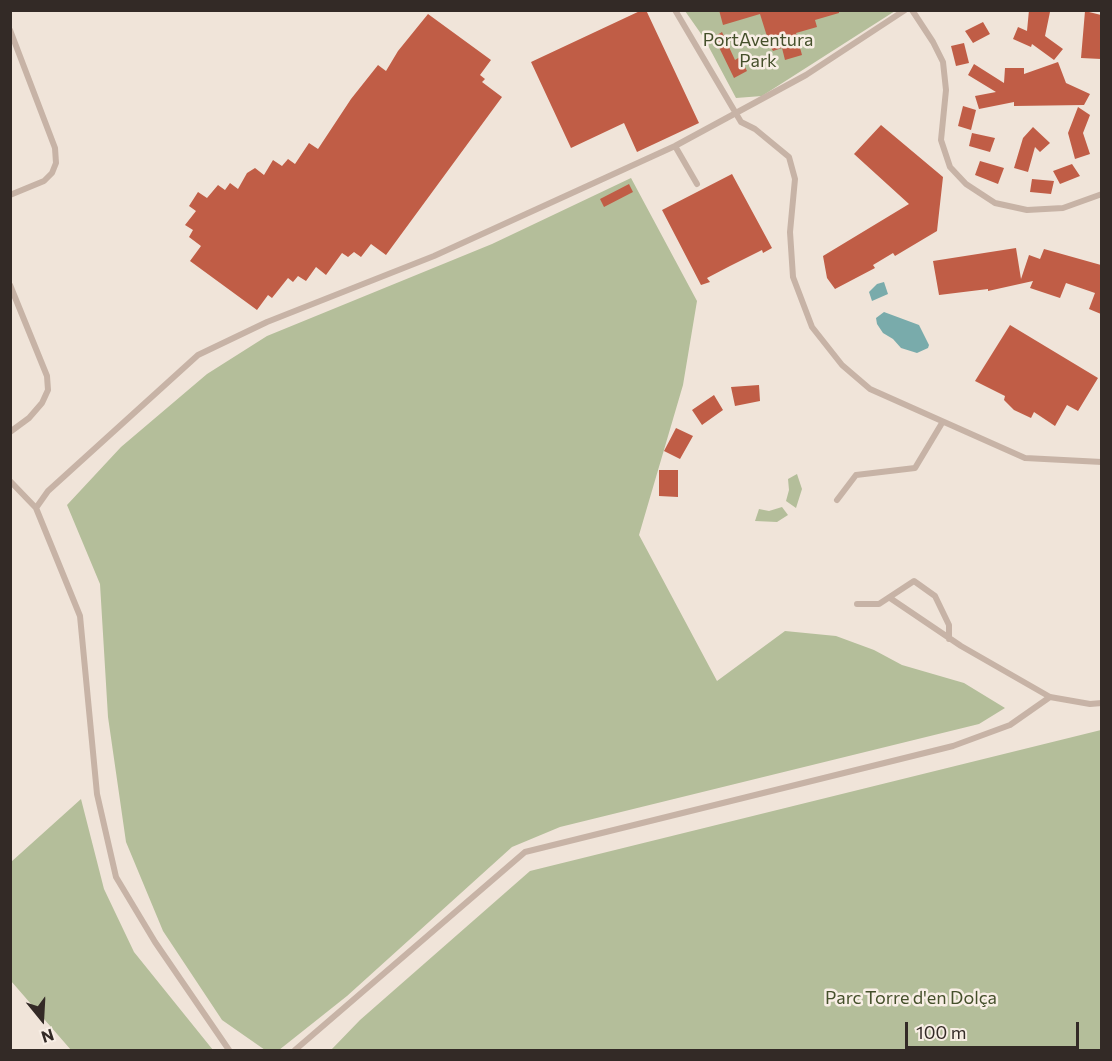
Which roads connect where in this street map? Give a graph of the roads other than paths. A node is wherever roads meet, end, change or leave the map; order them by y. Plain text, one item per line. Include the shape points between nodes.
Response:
1 (675, 10) edge
2 (905, 10) edge
3 (912, 10) edge
4 (10, 30) edge
5 (736, 114) junction
6 (675, 146) junction
7 (697, 184) dead end
8 (1101, 194) edge
9 (10, 195) edge
10 (10, 285) edge
11 (942, 423) junction
12 (10, 432) edge
13 (1101, 462) edge
14 (10, 481) edge
15 (837, 500) dead end
16 (36, 508) junction
17 (890, 598) junction
18 (857, 604) dead end
19 (949, 639) junction
20 (1050, 697) junction
21 (1101, 703) edge
22 (229, 1050) edge
23 (296, 1050) edge

1 - 5 lane
2 - 5 lane via 806,75
3 - 8 lane via 943,62 946,90 941,140 950,166 966,184 995,203 1039,211 1063,208
4 - 9 lane via 54,148 56,163 44,181
5 - 6 lane
5 - 11 lane via 741,122 789,157 795,179 790,232 793,277 812,327 842,365 870,389
6 - 7 lane
6 - 16 lane via 434,256 267,322 198,355 48,491
10 - 12 lane via 47,376 48,390 42,403
11 - 13 lane via 1025,458
11 - 15 lane via 915,468 856,475
14 - 16 lane
16 - 22 lane via 80,616 97,794 116,877
17 - 18 lane via 879,604
17 - 19 lane
17 - 19 lane via 914,580 935,596 949,625
19 - 20 lane
20 - 21 lane
20 - 23 lane via 1010,725 953,746 525,852

